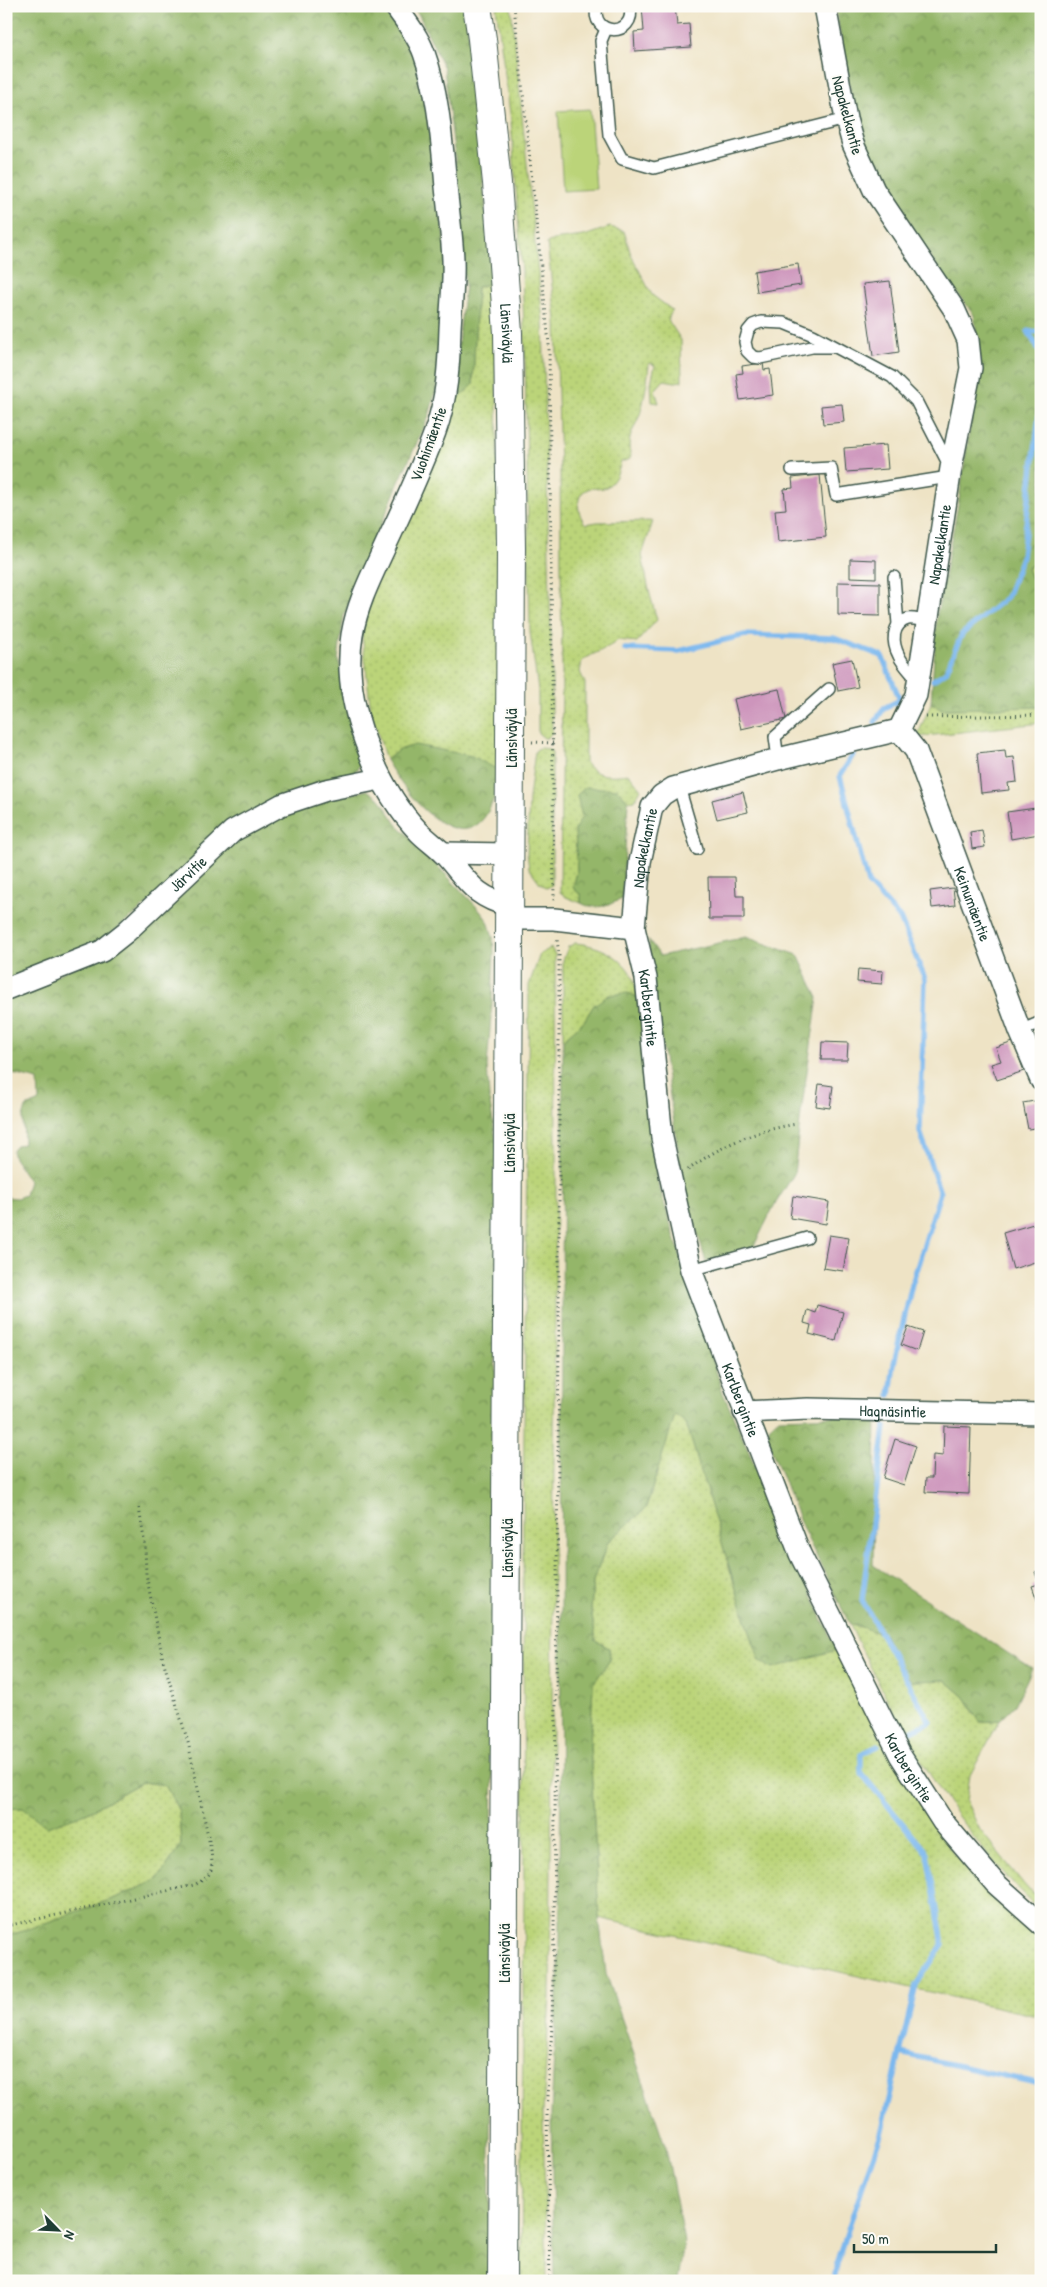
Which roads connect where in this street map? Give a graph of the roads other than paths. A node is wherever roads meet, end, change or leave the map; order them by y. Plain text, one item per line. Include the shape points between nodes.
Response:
1 (395, 6) edge
2 (477, 6) edge
3 (596, 6) edge
4 (630, 6) edge
5 (825, 6) edge
6 (606, 29) junction
7 (846, 119) junction
8 (833, 347) junction
9 (792, 470) dead end
10 (950, 472) junction
11 (894, 577) dead end
12 (928, 621) junction
13 (898, 624) junction
14 (918, 681) junction
15 (829, 689) dead end
16 (903, 724) junction
17 (778, 759) junction
18 (380, 779) junction
19 (679, 786) junction
20 (696, 849) dead end
21 (443, 852) junction
22 (510, 854) junction
23 (510, 912) junction
24 (634, 928) junction
25 (6, 989) edge
26 (1041, 1022) edge
27 (1020, 1031) junction
28 (1041, 1080) edge
29 (807, 1238) dead end
30 (691, 1270) junction
31 (744, 1412) junction
32 (1041, 1414) edge
33 (1041, 1924) edge
34 (502, 2281) edge

1 - 18 street, Vuohimäentie via 423,49 433,80 453,259 449,369 436,430 358,605 351,637 350,667 357,709 366,746
2 - 22 main road, Länsiväylä via 496,173 508,333
3 - 6 lane via 597,20
4 - 6 lane via 630,19 623,28
5 - 7 street, Napakelkantie
6 - 7 lane via 601,41 609,135 622,159 654,168
7 - 10 street, Napakelkantie via 874,190 954,309 968,340 971,368
8 - 8 lane via 784,323 753,325 745,342 747,351 760,358 812,347
8 - 10 lane via 892,377 916,401
9 - 10 lane via 831,468 836,495
10 - 12 street, Napakelkantie
11 - 13 lane
12 - 13 lane via 909,619
12 - 14 street, Napakelkantie
13 - 14 lane via 894,642 899,656
14 - 16 street, Napakelkantie via 916,695
15 - 17 lane via 774,737
16 - 17 street, Napakelkantie
16 - 27 street, Keinumäentie via 916,750
17 - 19 street, Napakelkantie
18 - 21 street, Vuohimäentie via 419,832
18 - 25 street, Järvitie via 326,790 281,804 233,831 126,932 102,950
19 - 20 lane
19 - 24 street, Napakelkantie via 662,794 652,807 640,862
21 - 22 street
21 - 23 street, Vuohimäentie via 471,886
22 - 23 main road, Länsiväylä
23 - 24 street
23 - 34 main road, Länsiväylä
24 - 30 street, Karlbergintie via 646,978 662,1138
26 - 27 lane
27 - 28 street, Keinumäentie
29 - 30 lane
30 - 31 street, Karlbergintie
31 - 32 street, Hagnäsintie via 808,1409
31 - 33 street, Karlbergintie via 800,1554 900,1755 943,1822 994,1883

